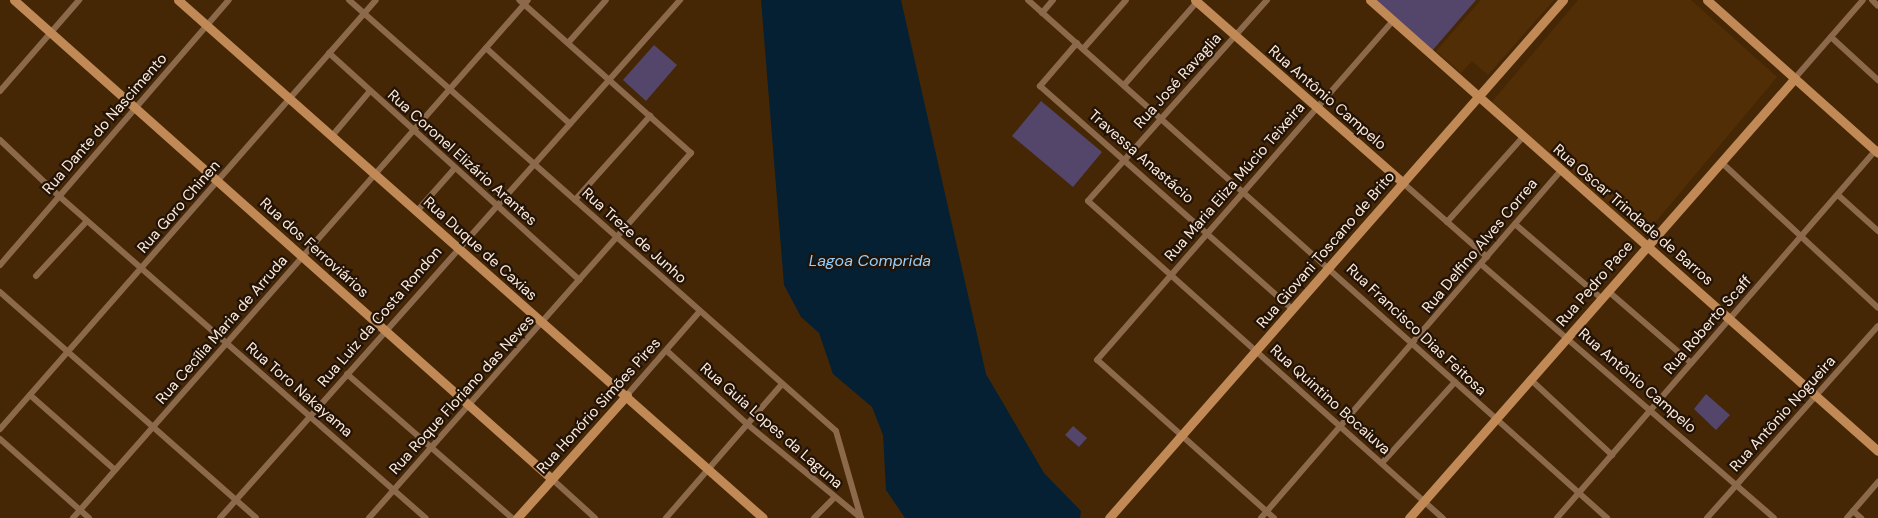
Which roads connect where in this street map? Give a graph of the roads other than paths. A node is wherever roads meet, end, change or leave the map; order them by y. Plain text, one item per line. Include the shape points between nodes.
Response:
1 (14, 0) edge
2 (79, 0) edge
3 (178, 0) edge
4 (229, 0) edge
5 (349, 0) edge
6 (376, 0) edge
7 (606, 0) edge
8 (680, 0) edge
9 (1028, 0) edge
10 (1053, 0) edge
11 (1126, 0) edge
12 (1267, 0) edge
13 (1370, 0) edge
14 (1563, 0) edge
15 (1863, 0) edge
16 (1872, 0) edge
17 (524, 1) edge
18 (1196, 1) edge
19 (1710, 1) edge
20 (1878, 6) edge
21 (364, 13) junction
22 (1042, 13) junction
23 (1393, 21) junction
24 (207, 26) junction
25 (50, 33) junction
26 (1236, 36) junction
27 (1831, 37) junction
28 (568, 43) junction
29 (1077, 43) junction
30 (486, 48) junction
31 (1083, 49) junction
32 (329, 54) junction
33 (1795, 78) junction
34 (609, 80) junction
35 (1878, 80) edge
36 (1124, 85) junction
37 (450, 89) junction
38 (0, 91) edge
39 (370, 91) junction
40 (1478, 97) junction
41 (291, 100) junction
42 (136, 108) junction
43 (1317, 108) junction
44 (650, 116) junction
45 (1160, 118) junction
46 (570, 124) junction
47 (414, 131) junction
48 (332, 136) junction
49 (1523, 137) junction
50 (0, 140) edge
51 (1877, 151) edge
52 (1125, 159) junction
53 (1720, 162) junction
54 (534, 164) junction
55 (455, 168) junction
56 (1561, 170) junction
57 (375, 174) junction
58 (218, 182) junction
59 (1403, 183) junction
60 (1242, 192) junction
61 (1838, 195) junction
62 (59, 196) junction
63 (575, 200) junction
64 (1088, 201) joint
65 (497, 206) junction
66 (417, 211) junction
67 (87, 221) junction
68 (1447, 222) junction
69 (1515, 224) junction
70 (1878, 231) edge
71 (1208, 232) junction
72 (616, 237) junction
73 (1800, 238) junction
74 (1647, 246) junction
75 (458, 248) junction
76 (302, 257) junction
77 (1486, 257) junction
78 (0, 265) edge
79 (1482, 265) junction
80 (1328, 267) junction
81 (142, 269) junction
82 (1171, 275) junction
83 (36, 276) dead end
84 (579, 280) junction
85 (1608, 291) junction
86 (0, 292) edge
87 (1601, 298) junction
88 (1878, 308) edge
89 (1292, 309) junction
90 (700, 311) junction
91 (1730, 319) junction
92 (542, 323) junction
93 (1878, 326) edge
94 (385, 330) junction
95 (1566, 338) junction
96 (226, 343) junction
97 (1413, 344) junction
98 (1256, 350) junction
99 (667, 351) junction
100 (68, 352) junction
101 (1691, 363) junction
102 (347, 374) junction
103 (1530, 379) junction
104 (1455, 382) junction
105 (782, 384) junction
106 (30, 395) junction
107 (627, 395) junction
108 (1816, 396) junction
109 (470, 405) junction
110 (1650, 411) junction
111 (310, 416) junction
112 (1495, 419) junction
113 (747, 424) junction
114 (1341, 426) junction
115 (153, 427) junction
116 (0, 430) edge
117 (1182, 435) junction
118 (0, 439) edge
119 (431, 448) junction
120 (1878, 451) edge
121 (1612, 455) junction
122 (1382, 464) junction
123 (115, 470) junction
124 (708, 470) junction
125 (552, 479) junction
126 (1878, 482) edge
127 (1736, 485) junction
128 (394, 490) junction
129 (1579, 493) junction
130 (834, 498) junction
131 (236, 500) junction
132 (1424, 501) junction
133 (80, 510) junction
134 (1267, 511) junction
135 (1853, 511) junction
136 (73, 518) edge
137 (89, 518) edge
138 (220, 518) edge
139 (256, 518) edge
140 (369, 518) edge
141 (426, 518) edge
142 (512, 518) edge
143 (517, 518) edge
144 (596, 518) edge
145 (666, 518) edge
146 (763, 518) edge
147 (814, 518) edge
148 (861, 518) edge
149 (1109, 518) edge
150 (1261, 518) edge
151 (1274, 518) edge
152 (1409, 518) edge
153 (1443, 518) edge
154 (1557, 518) edge
155 (1607, 518) edge
156 (1707, 518) edge
157 (1774, 518) edge
158 (1847, 518) edge
159 (1861, 518) edge

1 - 25 main road, Rua dos Ferroviários
2 - 25 street
3 - 24 main road, Rua Duque de Caxias
4 - 24 street, Rua Dante do Nascimento
5 - 21 street, Rua Treze de Junho
6 - 21 street, Rua Goro Chinen
7 - 28 street
8 - 34 street, Rua Luiz da Costa Rondon
9 - 22 street, Rua Francisco Dias Feitosa
10 - 22 street
11 - 31 street
12 - 26 street, Rua José Ravaglia
13 - 23 main road, Rua Oscar Trindade de Barros
14 - 40 main road, Rua Giovani Toscano de Brito
15 - 27 street, Rua Pedro Pace
16 - 20 street
17 - 28 street
17 - 30 street, Rua Cecília Maria de Arruda
18 - 26 main road, Rua Antônio Campelo
18 - 36 street
19 - 33 main road
21 - 32 street, Rua Goro Chinen
21 - 37 street, Rua Treze de Junho
22 - 29 street, Rua Francisco Dias Feitosa
23 - 40 main road, Rua Oscar Trindade de Barros
23 - 43 street, Rua Maria Eliza Múcio Teixeira
24 - 41 main road, Rua Duque de Caxias
24 - 42 street, Rua Dante do Nascimento
25 - 38 street
25 - 42 main road, Rua dos Ferroviários
26 - 43 main road, Rua Antônio Campelo
26 - 45 street, Rua José Ravaglia
27 - 33 street, Rua Pedro Pace
27 - 35 street
28 - 34 street
29 - 31 street, Rua Francisco Dias Feitosa
29 - 52 street, Travessa Anastácio via 1040,86
30 - 37 street, Rua Cecília Maria de Arruda
30 - 46 street
31 - 36 street, Rua Francisco Dias Feitosa
32 - 39 street, Rua Coronel Elizário Arantes
32 - 41 street, Rua Goro Chinen
33 - 51 main road
33 - 53 main road, Rua Pedro Pace
34 - 44 street
34 - 46 street, Rua Luiz da Costa Rondon
36 - 45 street, Rua Francisco Dias Feitosa
37 - 47 street, Rua Cecília Maria de Arruda
37 - 54 street, Rua Treze de Junho
39 - 47 street, Rua Coronel Elizário Arantes
39 - 48 street
40 - 49 main road, Rua Oscar Trindade de Barros
40 - 59 main road, Rua Giovani Toscano de Brito
41 - 48 main road, Rua Duque de Caxias
41 - 58 street, Rua Goro Chinen
42 - 58 main road, Rua dos Ferroviários
42 - 62 street, Rua Dante do Nascimento
43 - 59 main road, Rua Antônio Campelo
43 - 60 street, Rua Maria Eliza Múcio Teixeira
44 - 63 street
44 - 72 street, Rua Roque Floriano das Neves via 691,152
45 - 52 street, Rua José Ravaglia
45 - 60 street, Rua Francisco Dias Feitosa
46 - 54 street, Rua Luiz da Costa Rondon
47 - 55 street, Rua Coronel Elizário Arantes
47 - 57 street, Rua Cecília Maria de Arruda
48 - 57 main road, Rua Duque de Caxias
49 - 56 main road, Rua Oscar Trindade de Barros
49 - 68 street
50 - 62 street, Rua Toro Nakayama
51 - 61 street, Rua Roberto Scaff
52 - 64 street, Rua José Ravaglia
52 - 71 street, Travessa Anastácio
53 - 73 street
53 - 74 main road, Rua Pedro Pace
54 - 63 street, Rua Treze de Junho
54 - 65 street, Rua Luiz da Costa Rondon
55 - 65 street, Rua Coronel Elizário Arantes
55 - 66 street
56 - 69 street, Rua Delfino Alves Correa
56 - 74 main road, Rua Oscar Trindade de Barros
57 - 66 main road, Rua Duque de Caxias
57 - 76 street, Rua Cecília Maria de Arruda
58 - 76 main road, Rua dos Ferroviários
58 - 81 street, Rua Goro Chinen
59 - 68 street, Rua Antônio Campelo
59 - 80 main road, Rua Giovani Toscano de Brito
60 - 71 street, Rua Maria Eliza Múcio Teixeira
60 - 80 street, Rua Francisco Dias Feitosa
61 - 70 street
61 - 73 street, Rua Roberto Scaff
62 - 67 street, Rua Toro Nakayama
62 - 78 street, Rua Dante do Nascimento
63 - 72 street, Rua Treze de Junho
64 - 82 street, Rua Quintino Bocaiuva
65 - 75 street, Rua Luiz da Costa Rondon
65 - 84 street, Rua Coronel Elizário Arantes
66 - 75 main road, Rua Duque de Caxias
67 - 81 street, Rua Toro Nakayama
67 - 83 street
68 - 77 street, Rua Antônio Campelo
69 - 77 street, Rua Delfino Alves Correa
69 - 87 street
71 - 82 street, Rua Maria Eliza Múcio Teixeira
71 - 89 street, Travessa Anastácio
72 - 84 street, Rua Roque Floriano das Neves
72 - 90 street, Rua Treze de Junho
73 - 88 street
73 - 91 street, Rua Roberto Scaff
74 - 85 main road, Rua Pedro Pace
74 - 91 main road, Rua Oscar Trindade de Barros
75 - 92 main road, Rua Duque de Caxias
75 - 94 street, Rua Luiz da Costa Rondon
76 - 94 main road, Rua dos Ferroviários
76 - 96 street, Rua Cecília Maria de Arruda
77 - 79 street, Rua Delfino Alves Correa
79 - 95 street, Rua Antônio Campelo
79 - 97 street, Rua Delfino Alves Correa
80 - 89 main road, Rua Giovani Toscano de Brito
80 - 97 street, Rua Francisco Dias Feitosa
81 - 96 street, Rua Toro Nakayama
81 - 100 street, Rua Goro Chinen
82 - 98 street, Rua Quintino Bocaiuva
82 - 117 street, Rua Maria Eliza Múcio Teixeira via 1097,360
84 - 92 street, Rua Roque Floriano das Neves
85 - 87 main road, Rua Pedro Pace
85 - 101 street
86 - 100 street
87 - 95 main road, Rua Pedro Pace
89 - 98 main road, Rua Giovani Toscano de Brito
90 - 99 street, Rua Honório Simões Pires
90 - 105 street, Rua Treze de Junho
91 - 101 street, Rua Roberto Scaff
91 - 108 main road, Rua Oscar Trindade de Barros
92 - 107 main road, Rua Duque de Caxias
92 - 109 street, Rua Roque Floriano das Neves
93 - 108 street, Rua Antônio Nogueira
94 - 102 street, Rua Luiz da Costa Rondon
94 - 109 main road, Rua dos Ferroviários
95 - 103 main road, Rua Pedro Pace
95 - 110 street, Rua Antônio Campelo
96 - 111 street, Rua Toro Nakayama
96 - 115 street, Rua Cecília Maria de Arruda
97 - 104 street, Rua Francisco Dias Feitosa
97 - 114 street, Rua Delfino Alves Correa
98 - 114 street, Rua Quintino Bocaiuva
98 - 117 main road, Rua Giovani Toscano de Brito
99 - 107 street, Rua Honório Simões Pires
99 - 113 street, Rua Guia Lopes da Laguna
100 - 106 street, Rua Goro Chinen
100 - 115 street
101 - 110 street, Rua Roberto Scaff
102 - 111 street, Rua Luiz da Costa Rondon
102 - 119 street
103 - 112 main road, Rua Pedro Pace
103 - 121 street
104 - 112 street, Rua Francisco Dias Feitosa
104 - 122 street
105 - 113 street
105 - 148 street, Rua Treze de Junho via 836,432
106 - 116 street, Rua Goro Chinen
106 - 123 street
107 - 124 main road, Rua Duque de Caxias
107 - 125 main road, Rua Honório Simões Pires
108 - 120 main road, Rua Oscar Trindade de Barros
108 - 127 street, Rua Antônio Nogueira
109 - 119 street, Rua Roque Floriano das Neves
109 - 125 main road, Rua dos Ferroviários
110 - 121 street, Rua Roberto Scaff
110 - 127 street, Rua Antônio Campelo
111 - 128 street, Rua Toro Nakayama
111 - 131 street, Rua Luiz da Costa Rondon
112 - 129 street, Rua Francisco Dias Feitosa
112 - 132 main road, Rua Pedro Pace
113 - 124 street
113 - 130 street, Rua Guia Lopes da Laguna
114 - 122 street, Rua Quintino Bocaiuva
114 - 134 street, Rua Delfino Alves Correa
115 - 123 street, Rua Cecília Maria de Arruda
115 - 131 street
117 - 134 street
117 - 149 main road, Rua Giovani Toscano de Brito
118 - 133 street
119 - 128 street, Rua Roque Floriano das Neves
119 - 142 street
121 - 129 street, Rua Roberto Scaff
122 - 132 street, Rua Quintino Bocaiuva
123 - 133 street, Rua Cecília Maria de Arruda
124 - 145 street
124 - 146 main road, Rua Duque de Caxias
125 - 143 main road, Rua Honório Simões Pires
125 - 144 street, Rua dos Ferroviários
126 - 135 street
127 - 156 street, Rua Antônio Nogueira
127 - 157 street, Rua Antônio Campelo
128 - 140 street, Rua Roque Floriano das Neves
128 - 141 street, Rua Toro Nakayama
129 - 154 street, Rua Roberto Scaff
129 - 155 street, Rua Francisco Dias Feitosa
130 - 147 street
130 - 148 street, Rua Guia Lopes da Laguna
131 - 138 street, Rua Luiz da Costa Rondon
131 - 139 street
132 - 152 main road, Rua Pedro Pace
132 - 153 street, Rua Quintino Bocaiuva
133 - 136 street, Rua Cecília Maria de Arruda
133 - 137 street
134 - 150 street, Rua Delfino Alves Correa
134 - 151 street
135 - 158 street
135 - 159 street

